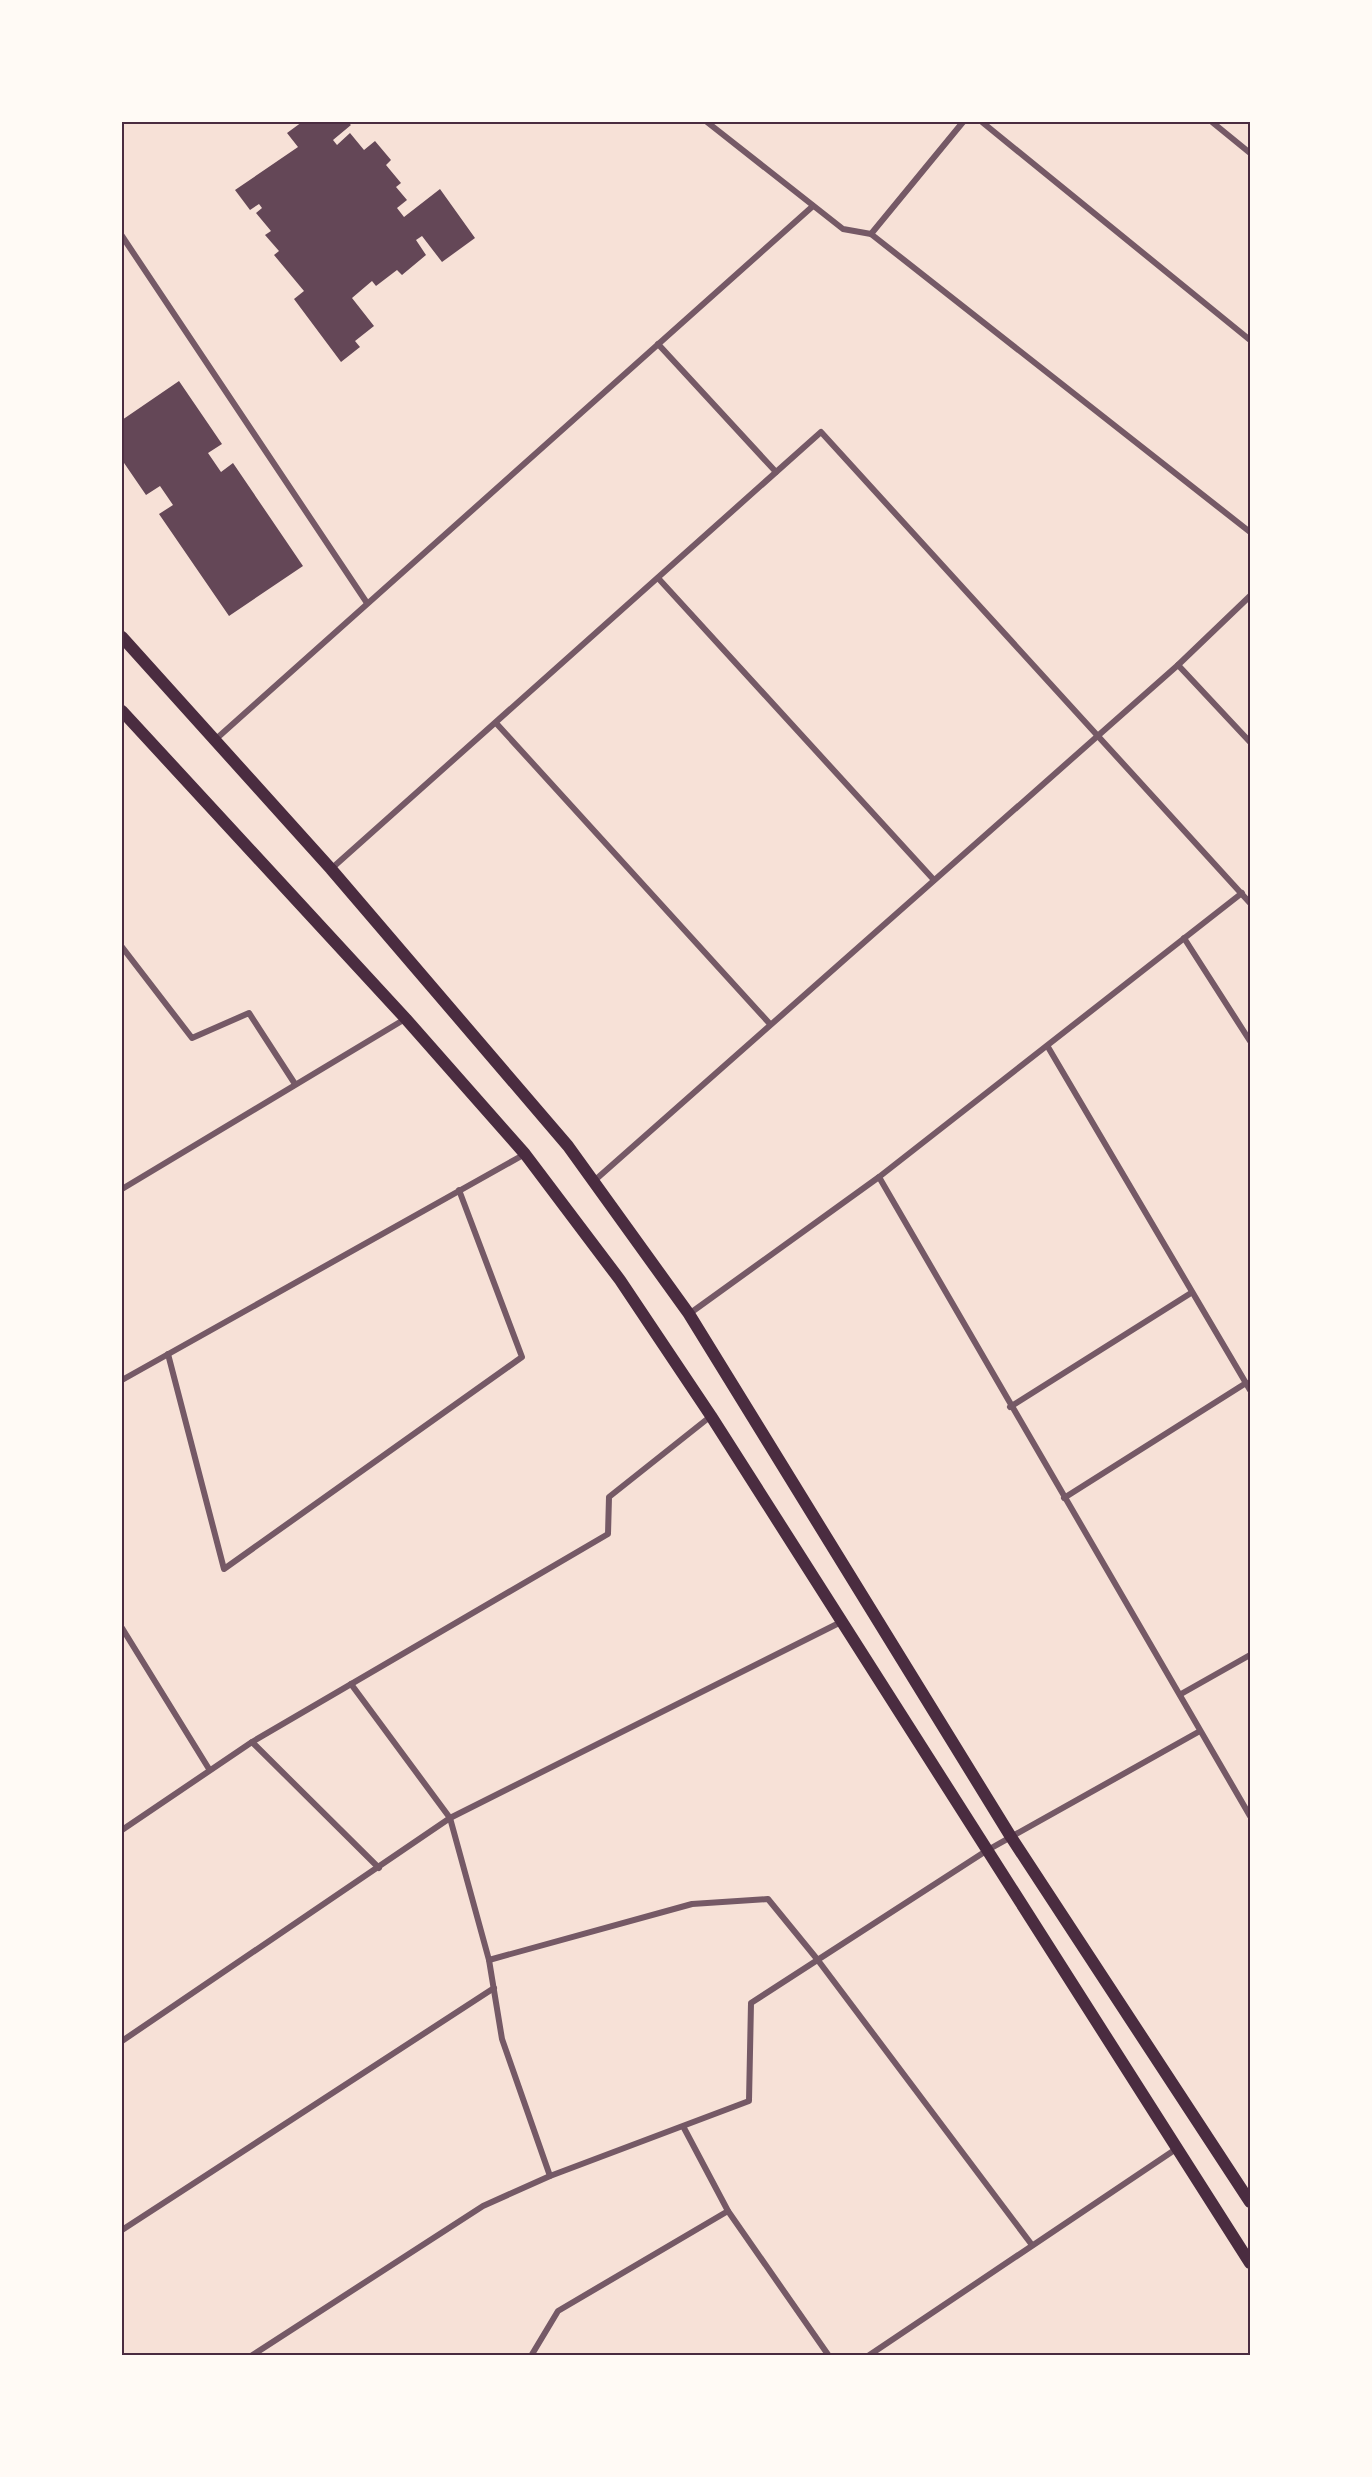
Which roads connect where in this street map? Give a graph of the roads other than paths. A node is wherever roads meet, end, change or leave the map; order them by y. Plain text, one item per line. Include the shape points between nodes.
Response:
1 (707, 122) edge
2 (963, 122) edge
3 (982, 122) edge
4 (1212, 122) edge
5 (1251, 153) edge
6 (813, 206) junction
7 (871, 234) junction
8 (122, 236) edge
9 (1251, 340) edge
10 (658, 344) junction
11 (776, 472) junction
12 (1251, 532) edge
13 (658, 578) junction
14 (1251, 596) edge
15 (367, 603) junction
16 (122, 637) edge
17 (1178, 664) junction
18 (122, 711) edge
19 (496, 723) junction
20 (1097, 735) junction
21 (216, 739) junction
22 (1251, 742) edge
23 (332, 869) junction
24 (934, 880) junction
25 (1242, 893) junction
26 (1251, 903) edge
27 (1184, 938) junction
28 (122, 947) edge
29 (406, 1019) junction
30 (770, 1024) junction
31 (1251, 1041) edge
32 (1048, 1047) junction
33 (295, 1084) junction
34 (525, 1154) junction
35 (879, 1178) junction
36 (594, 1181) junction
37 (122, 1189) edge
38 (459, 1190) junction
39 (1191, 1293) junction
40 (689, 1314) junction
41 (168, 1354) junction
42 (122, 1380) edge
43 (1246, 1383) junction
44 (1251, 1390) edge
45 (1010, 1407) junction
46 (711, 1416) junction
47 (1064, 1498) junction
48 (842, 1621) junction
49 (122, 1629) edge
50 (1251, 1654) edge
51 (351, 1684) junction
52 (1181, 1694) junction
53 (1200, 1731) junction
54 (252, 1742) junction
55 (209, 1769) junction
56 (1251, 1816) edge
57 (450, 1818) junction
58 (122, 1830) edge
59 (1011, 1837) junction
60 (986, 1851) junction
61 (379, 1868) junction
62 (817, 1959) junction
63 (489, 1960) junction
64 (494, 1988) junction
65 (122, 2041) edge
66 (684, 2128) junction
67 (1179, 2147) junction
68 (550, 2176) junction
69 (1251, 2202) edge
70 (728, 2211) junction
71 (122, 2230) edge
72 (1032, 2245) junction
73 (1251, 2263) edge
74 (251, 2355) edge
75 (531, 2355) edge
76 (829, 2355) edge
77 (868, 2355) edge

1 - 6 street
2 - 7 street
3 - 9 street
4 - 5 street
6 - 7 street via 843,229
6 - 10 street
7 - 12 street
8 - 15 street
10 - 11 street
10 - 15 street
11 - 13 street
11 - 20 street via 821,432
13 - 19 street
13 - 24 street
14 - 17 street
15 - 21 street
16 - 21 main road
17 - 20 street
17 - 22 street
18 - 29 main road
19 - 23 street
19 - 30 street
20 - 24 street
20 - 25 street
21 - 23 main road
23 - 36 main road
24 - 30 street
25 - 26 street
25 - 27 street
27 - 31 street
27 - 32 street
28 - 33 street via 192,1038 249,1013
29 - 33 street
29 - 34 main road
30 - 36 street
32 - 35 street
32 - 39 street
33 - 37 street
34 - 38 street
34 - 46 main road via 620,1280
35 - 40 street
35 - 45 street
36 - 40 main road
38 - 41 street
38 - 41 street via 522,1357 224,1569
39 - 43 street
39 - 45 street
40 - 59 main road
41 - 42 street
43 - 44 street
43 - 47 street
45 - 47 street
46 - 48 main road
46 - 51 street via 609,1497 608,1534
47 - 52 street
48 - 57 street
48 - 60 main road
49 - 55 street
50 - 52 street
51 - 54 street
51 - 57 street
52 - 53 street
53 - 56 street
53 - 59 street
54 - 55 street
54 - 61 street
55 - 58 street
57 - 61 street
57 - 63 street
59 - 60 street
59 - 69 main road
60 - 62 street
60 - 67 main road
61 - 65 street
62 - 63 street via 768,1899 692,1904
62 - 66 street via 751,2003 749,2101
62 - 72 street
63 - 64 street
64 - 68 street via 502,2040
64 - 71 street
66 - 68 street
66 - 70 street
67 - 72 street
67 - 73 main road
68 - 74 street via 483,2206
70 - 75 street via 558,2311
70 - 76 street
72 - 77 street

